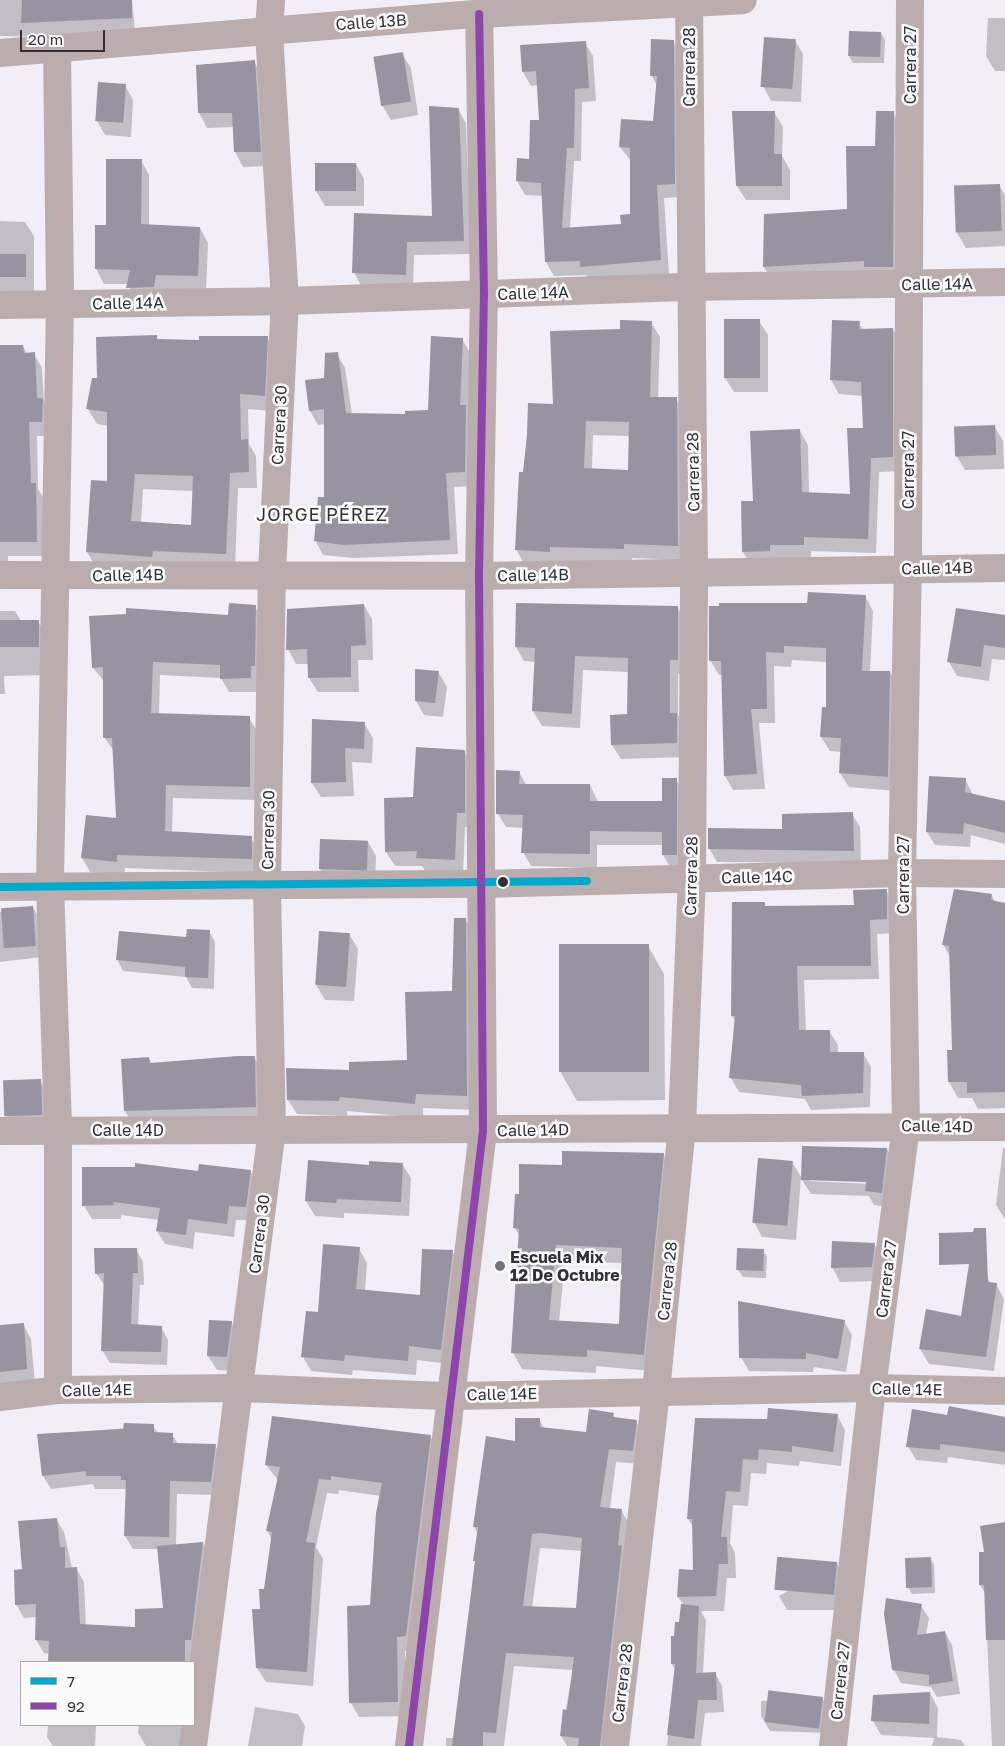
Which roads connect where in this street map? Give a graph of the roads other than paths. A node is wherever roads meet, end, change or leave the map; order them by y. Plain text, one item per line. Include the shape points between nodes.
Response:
1 (271, 0) edge
2 (743, 0) edge
3 (910, 0) edge
4 (689, 3) junction
5 (479, 14) junction
6 (270, 30) junction
7 (58, 48) junction
8 (0, 53) edge
9 (1005, 282) edge
10 (909, 285) junction
11 (691, 287) junction
12 (484, 295) junction
13 (285, 301) junction
14 (60, 304) junction
15 (0, 305) edge
16 (1005, 568) edge
17 (908, 569) junction
18 (694, 571) junction
19 (272, 573) junction
20 (0, 575) edge
21 (56, 575) junction
22 (479, 576) junction
23 (902, 873) junction
24 (1005, 874) edge
25 (692, 878) junction
26 (483, 884) junction
27 (50, 885) junction
28 (267, 885) junction
29 (0, 887) edge
30 (682, 1126) junction
31 (906, 1126) junction
32 (1005, 1127) edge
33 (272, 1129) junction
34 (0, 1130) edge
35 (58, 1130) junction
36 (483, 1131) junction
37 (239, 1388) junction
38 (872, 1388) junction
39 (58, 1390) junction
40 (656, 1391) junction
41 (1005, 1391) edge
42 (452, 1396) junction
43 (0, 1397) edge
44 (193, 1746) edge
45 (409, 1746) edge
46 (615, 1746) edge
47 (833, 1746) edge

1 - 6 street, Carrera 30
2 - 4 street, Calle 13B
3 - 10 street, Carrera 27
4 - 5 street, Calle 13B
4 - 11 street, Carrera 28
5 - 6 street, Calle 13B
5 - 12 street
6 - 7 street, Calle 13B
6 - 13 street, Carrera 30
7 - 8 street, Calle 13B
7 - 14 street
9 - 10 street, Calle 14A
10 - 11 street, Calle 14A
10 - 17 street, Carrera 27
11 - 12 street, Calle 14A
11 - 18 street, Carrera 28
12 - 13 street, Calle 14A
12 - 22 street
13 - 14 street, Calle 14A
13 - 19 street, Carrera 30
14 - 15 street, Calle 14A
14 - 21 street
16 - 17 street, Calle 14B
17 - 18 street, Calle 14B
17 - 23 street, Carrera 27
18 - 22 street, Calle 14B
18 - 25 street, Carrera 28
19 - 21 street, Calle 14B
19 - 22 street, Calle 14B
19 - 28 street, Carrera 30
20 - 21 street, Calle 14B
21 - 27 street
22 - 26 street
23 - 24 street, Calle 14C
23 - 25 street, Calle 14C
23 - 31 street, Carrera 27
25 - 26 street, Calle 14C
25 - 30 street, Carrera 28
26 - 28 street, Calle 14C
26 - 36 street
27 - 28 street, Calle 14C
27 - 29 street, Calle 14C
27 - 35 street
28 - 33 street, Carrera 30
30 - 31 street, Calle 14D
30 - 36 street, Calle 14D
30 - 40 street, Carrera 28
31 - 32 street, Calle 14D
31 - 38 street, Carrera 27
33 - 35 street, Calle 14D
33 - 36 street, Calle 14D
33 - 37 street, Carrera 30
34 - 35 street, Calle 14D
35 - 39 street
36 - 42 street
37 - 39 street, Calle 14E
37 - 42 street, Calle 14E
37 - 44 street, Carrera 30
38 - 40 street, Calle 14E
38 - 41 street, Calle 14E
38 - 47 street, Carrera 27
39 - 43 street, Calle 14E
40 - 42 street, Calle 14E
40 - 46 street, Carrera 28
42 - 45 street

